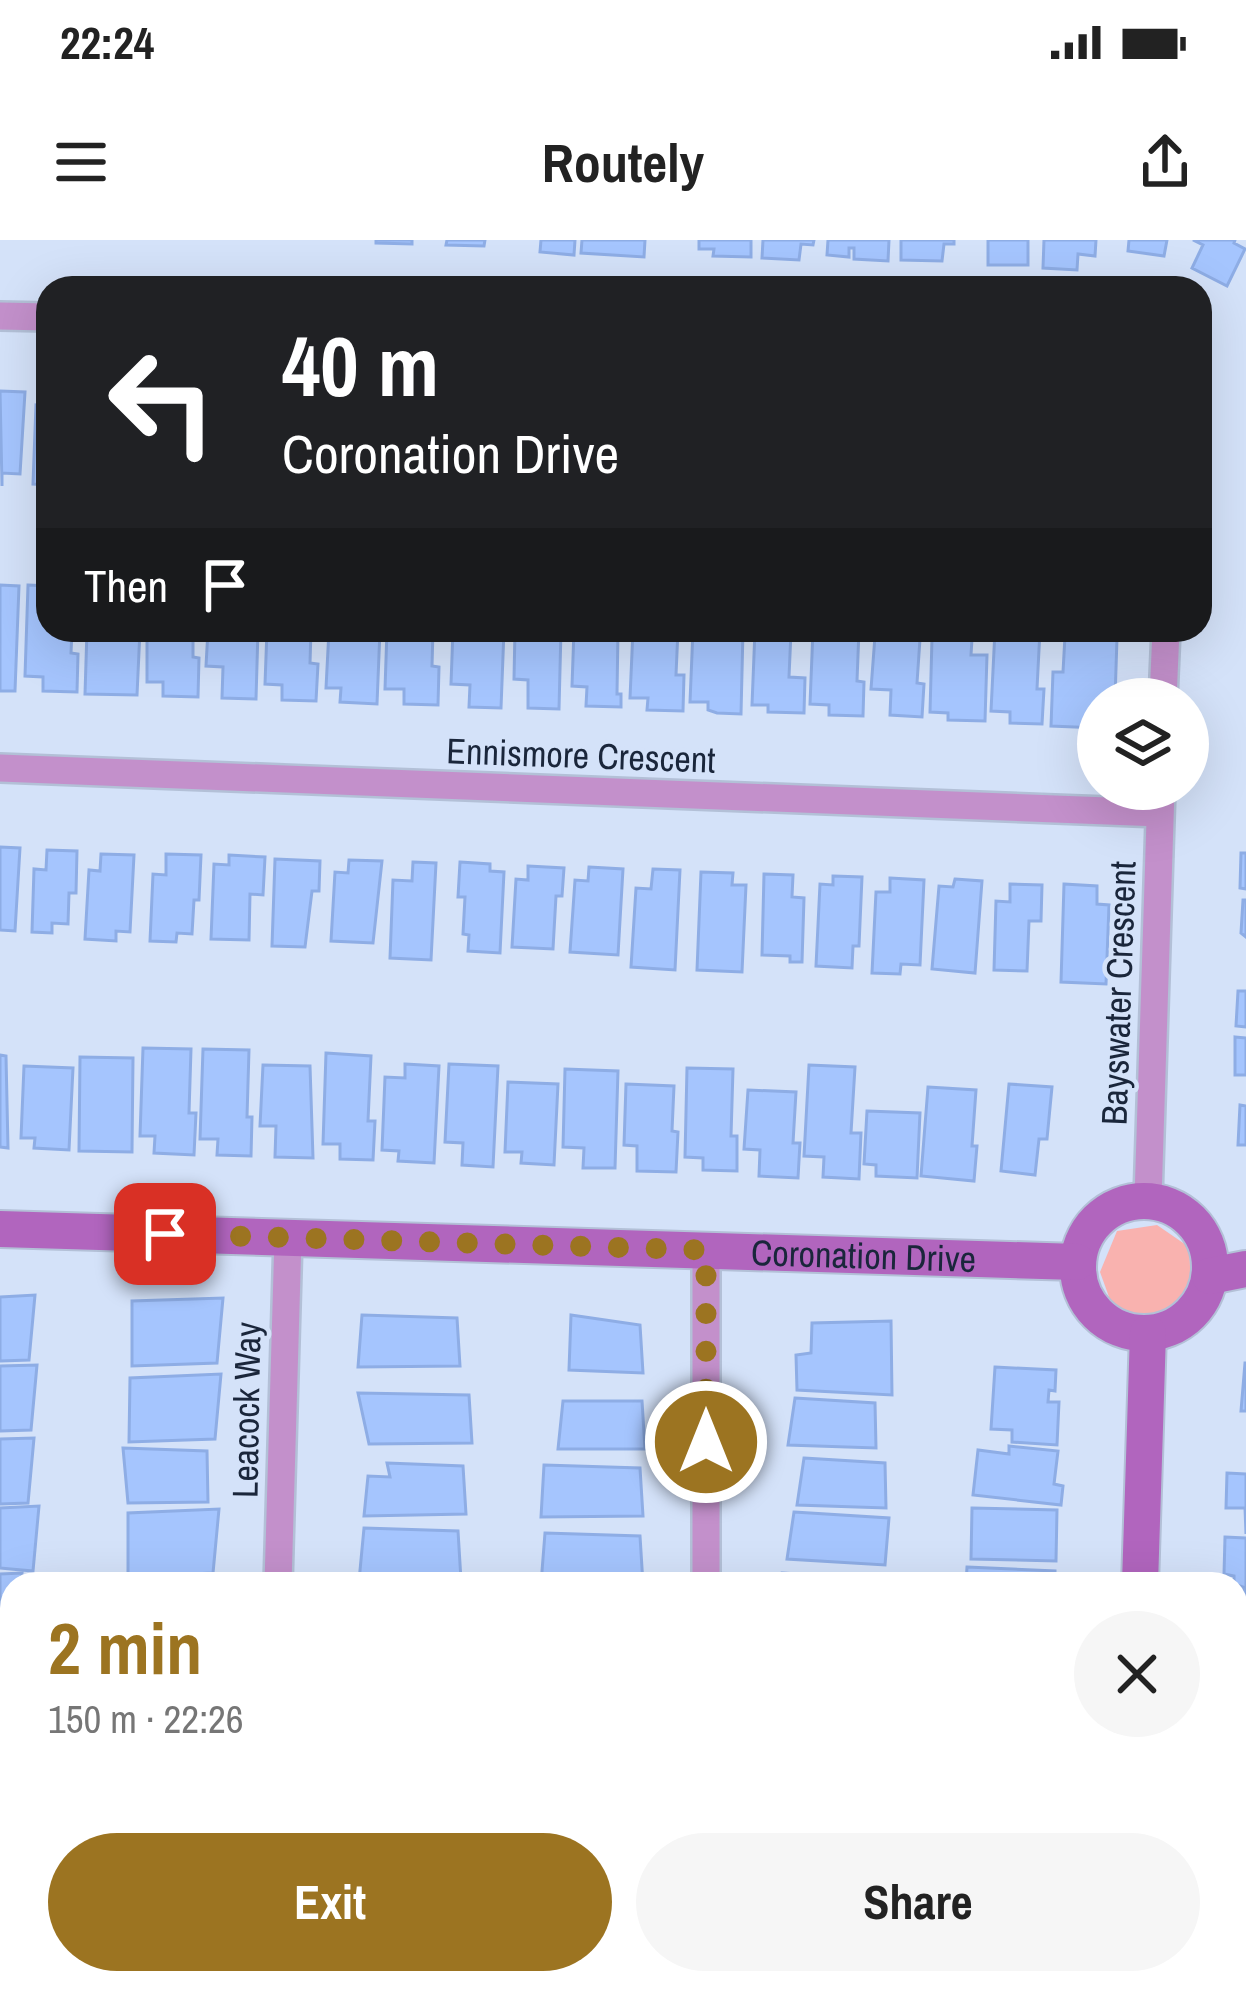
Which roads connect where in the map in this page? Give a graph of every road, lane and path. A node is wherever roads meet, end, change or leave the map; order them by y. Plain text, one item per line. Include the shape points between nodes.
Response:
1 (0, 316) edge
2 (36, 317) edge
3 (1165, 642) edge
4 (1164, 678) edge
5 (0, 768) edge
6 (1077, 799) edge
7 (1160, 810) edge
8 (1148, 1199) junction
9 (0, 1229) edge
10 (288, 1238) junction
11 (706, 1250) junction
12 (1077, 1262) junction
13 (1228, 1272) edge
14 (1148, 1334) junction
15 (278, 1572) edge
16 (706, 1572) edge
17 (1140, 1572) edge

1 - 2 street
3 - 4 street
5 - 6 street, Ennismore Crescent
7 - 8 street, Bayswater Crescent
8 - 12 street via 1108,1210
8 - 13 street via 1188,1216
9 - 10 street, Coronation Drive
10 - 11 street, Coronation Drive
10 - 15 street, Leacock Way
11 - 12 street, Coronation Drive
11 - 16 street
12 - 14 street via 1096,1314
13 - 14 street via 1189,1316
14 - 17 street

